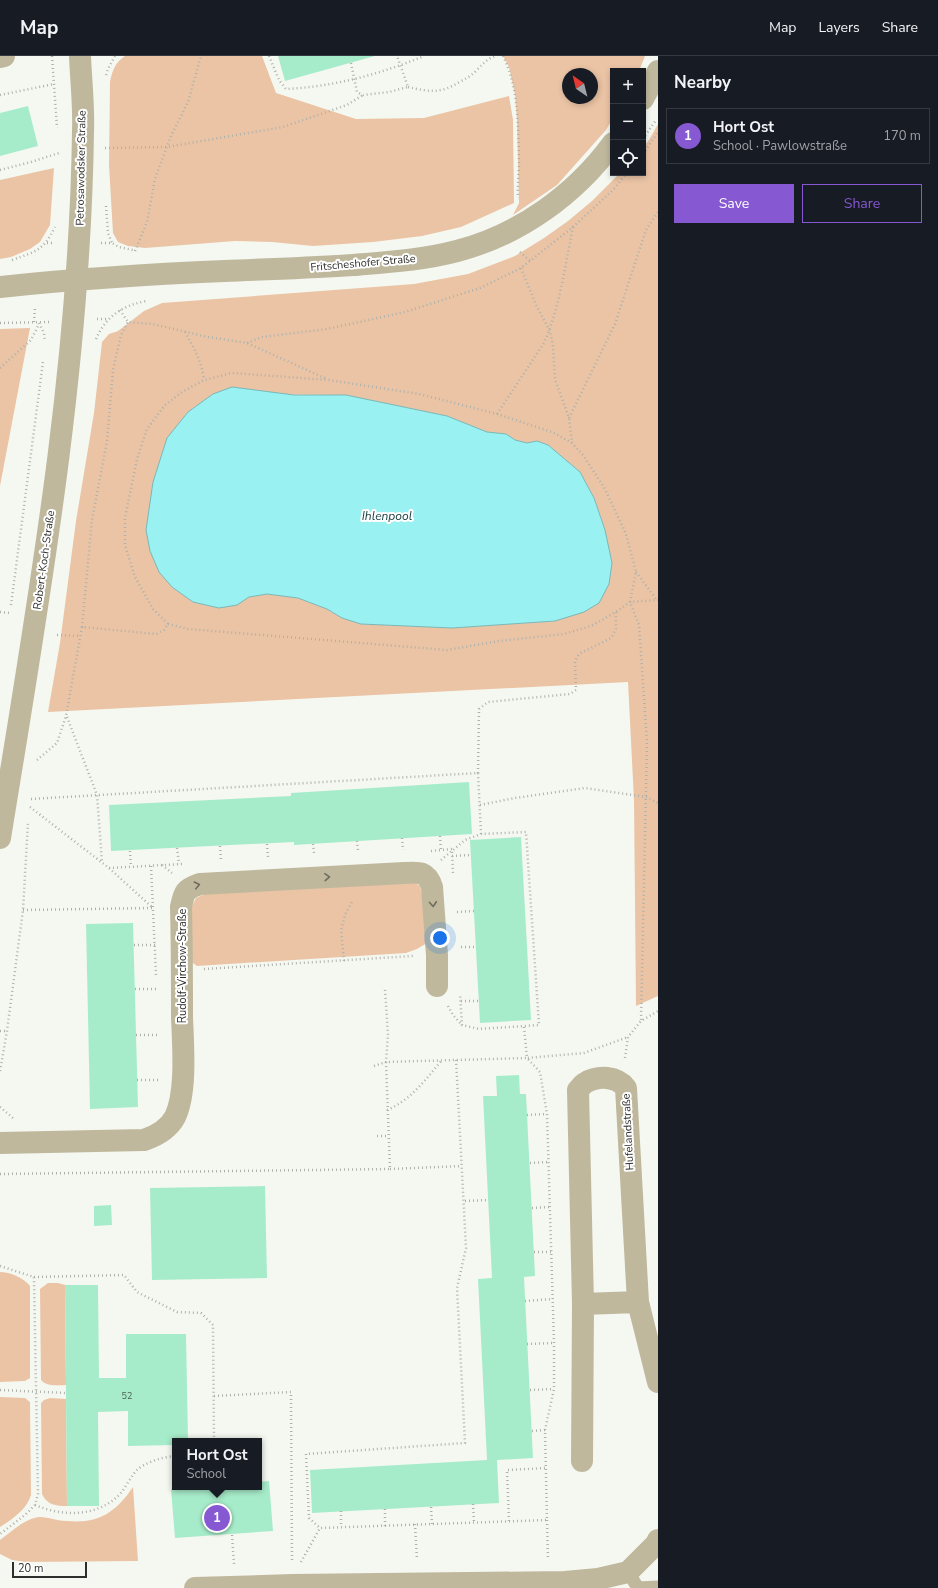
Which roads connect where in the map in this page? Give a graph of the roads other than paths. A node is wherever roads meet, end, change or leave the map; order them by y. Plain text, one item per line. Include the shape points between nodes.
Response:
1 (4, 56) edge
2 (80, 56) edge
3 (0, 57) edge
4 (658, 71) edge
5 (646, 93) edge
6 (610, 146) edge
7 (76, 280) junction
8 (0, 287) edge
9 (0, 838) edge
10 (437, 986) dead end
11 (0, 1143) edge
12 (638, 1302) junction
13 (584, 1304) junction
14 (658, 1382) edge
15 (582, 1461) dead end
16 (658, 1540) edge
17 (628, 1572) junction
18 (565, 1585) edge
19 (279, 1586) edge
20 (658, 1587) edge
21 (195, 1588) edge

1 - 3 street
2 - 7 street, Petrosawodsker Straße via 83,129
4 - 5 street
6 - 7 street, Fritscheshofer Straße via 579,182 554,204 517,228 457,251 394,262
7 - 8 street, Fritscheshofer Straße
7 - 9 street, Robert-Koch-Straße via 73,331 51,510
11 -> 10 street, Rudolf-Virchow-Straße via 144,1140 157,1136 174,1119 178,1110 183,1074 181,907 189,887 200,884 421,873 430,880 432,887
12 - 13 street
12 - 13 street, Hufelandstraße via 626,1088 621,1082 603,1077 585,1083 578,1090
12 - 14 street, Hufelandstraße
13 - 15 street, Hufelandstraße
16 - 17 street
17 - 18 street
17 - 20 lane via 638,1588
18 - 19 street
19 - 21 street

